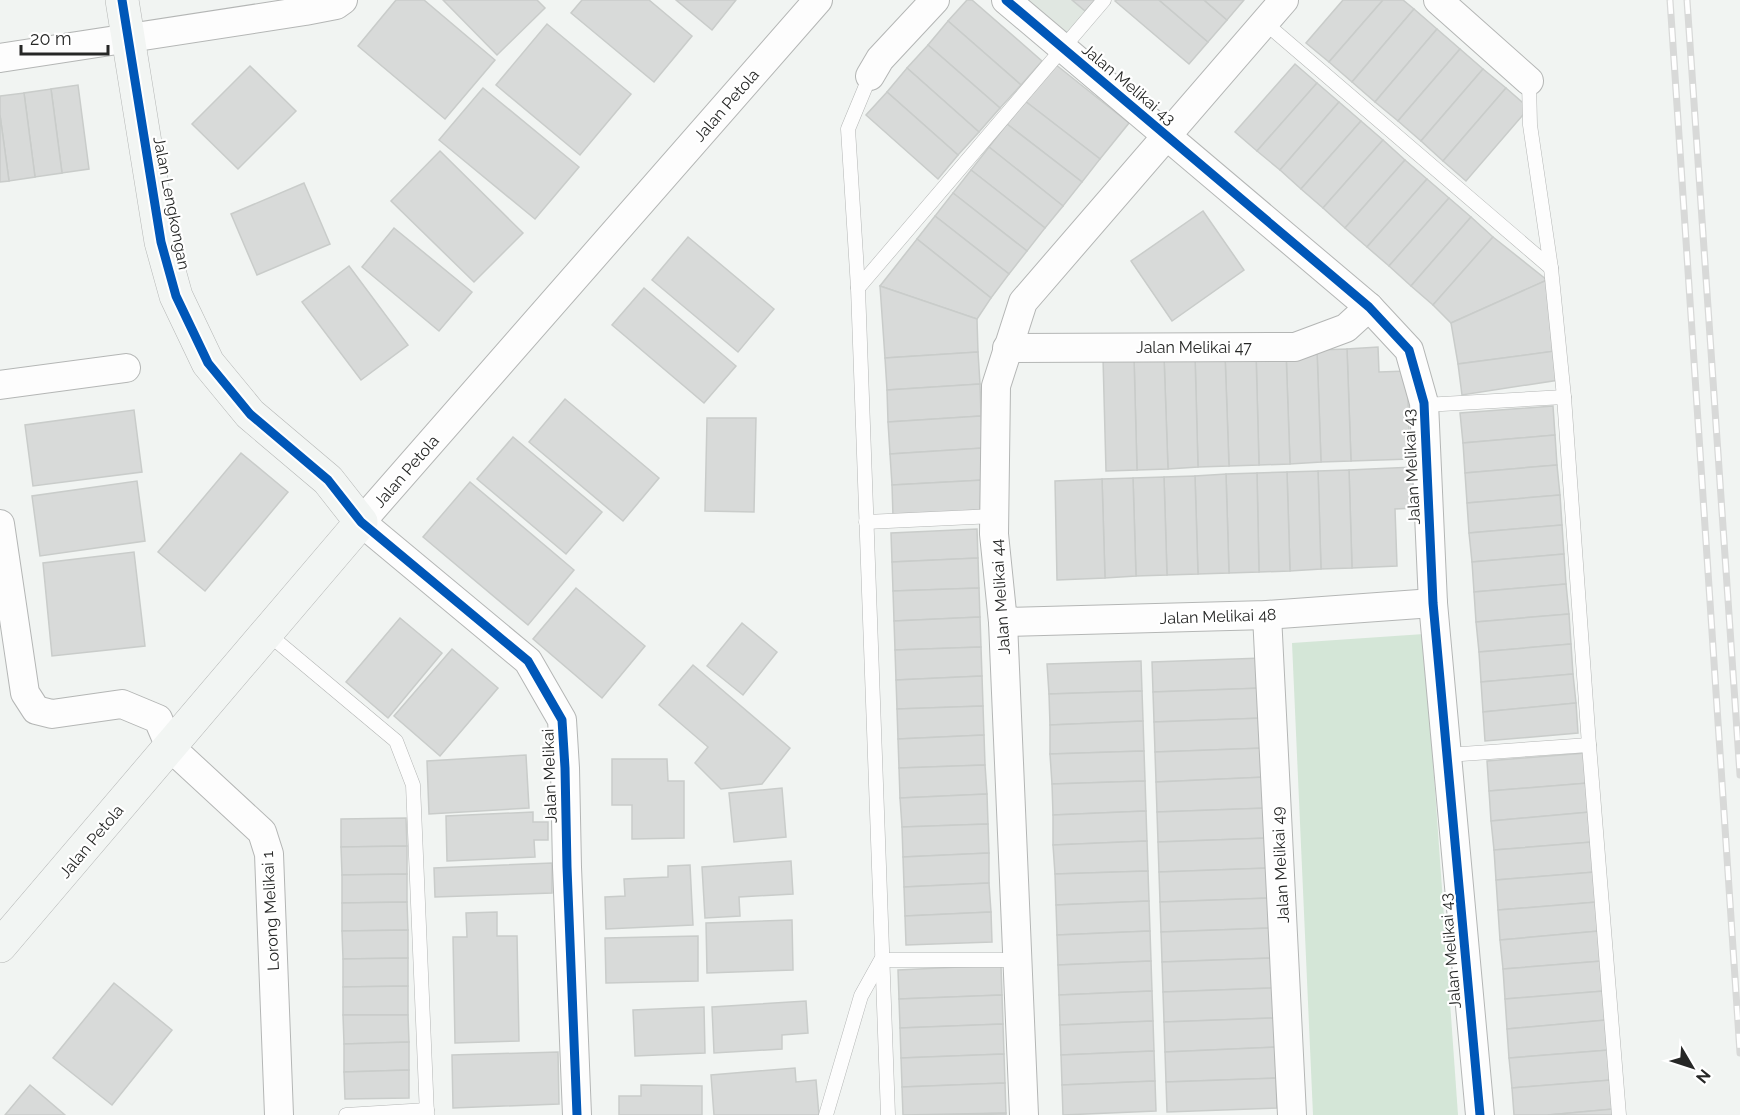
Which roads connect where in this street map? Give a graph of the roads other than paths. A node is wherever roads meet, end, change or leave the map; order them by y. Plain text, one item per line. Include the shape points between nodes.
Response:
1 (122, 0) edge
2 (344, 0) edge
3 (818, 0) edge
4 (935, 0) edge
5 (1006, 0) edge
6 (1104, 0) edge
7 (1284, 0) edge
8 (1438, 0) edge
9 (1264, 22) junction
10 (128, 37) junction
11 (1062, 48) junction
12 (0, 58) edge
13 (870, 76) joint
14 (1529, 81) joint
15 (1168, 137) junction
16 (1551, 268) junction
17 (858, 288) junction
18 (1369, 307) junction
19 (1007, 348) junction
20 (126, 368) dead end
21 (0, 385) edge
22 (1564, 397) junction
23 (1424, 405) junction
24 (995, 516) junction
25 (361, 522) junction
26 (866, 522) junction
27 (0, 524) edge
28 (1433, 603) junction
29 (1267, 615) junction
30 (1003, 622) junction
31 (267, 633) junction
32 (1589, 745) junction
33 (170, 747) junction
34 (1447, 754) junction
35 (0, 946) edge
36 (882, 960) junction
37 (1018, 960) junction
38 (427, 1113) edge
39 (279, 1115) edge
40 (346, 1115) edge
41 (577, 1115) edge
42 (826, 1115) edge
43 (888, 1115) edge
44 (1024, 1115) edge
45 (1293, 1115) edge
46 (1480, 1115) edge
47 (1619, 1115) edge

1 - 10 street, Jalan Lengkongan
2 - 10 street via 305,11
3 - 25 street, Jalan Petola
4 - 13 street
5 - 11 street, Jalan Melikai 43
6 - 11 lane
7 - 9 street, Jalan Melikai 44
8 - 14 street
9 - 15 street, Jalan Melikai 44
9 - 16 lane
10 - 12 street
10 - 25 street, Jalan Lengkongan via 161,242 176,296 208,363 250,414 328,480
11 - 15 street, Jalan Melikai 43
11 - 17 lane
13 - 17 lane via 848,129
14 - 16 lane via 1530,125
15 - 18 street, Jalan Melikai 43
15 - 19 street, Jalan Melikai 44 via 1023,302
16 - 22 lane
17 - 26 lane
18 - 19 street, Jalan Melikai 47 via 1346,328 1295,347
18 - 23 street, Jalan Melikai 43 via 1409,350
19 - 24 street, Jalan Melikai 44 via 996,386
20 - 21 street
22 - 23 lane
22 - 32 lane
23 - 28 street, Jalan Melikai 43
24 - 26 lane
24 - 30 street, Jalan Melikai 44
25 - 31 street, Jalan Petola
25 - 41 street, Jalan Melikai via 528,661 562,720
26 - 36 lane
27 - 33 street via 24,693 36,710 52,714 122,704 158,719
28 - 29 street, Jalan Melikai 48
28 - 34 street, Jalan Melikai 43
29 - 30 street, Jalan Melikai 48
29 - 45 street, Jalan Melikai 49
30 - 37 street, Jalan Melikai 44
31 - 33 street, Jalan Petola
31 - 38 lane via 396,741 413,785
32 - 34 lane
32 - 47 lane
33 - 35 street, Jalan Petola
33 - 39 street, Lorong Melikai 1 via 262,832 269,854
34 - 46 street, Jalan Melikai 43
36 - 37 lane
36 - 42 lane via 861,996
36 - 43 lane
37 - 44 street, Jalan Melikai 44
38 - 40 lane

